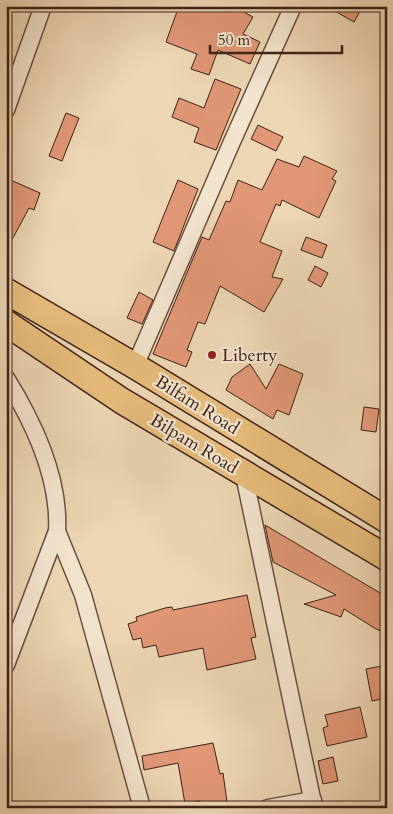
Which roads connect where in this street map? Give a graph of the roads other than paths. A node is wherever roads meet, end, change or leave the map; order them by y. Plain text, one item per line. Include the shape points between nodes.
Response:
1 (43, 6) edge
2 (294, 6) edge
3 (6, 110) edge
4 (6, 291) edge
5 (6, 323) edge
6 (136, 366) junction
7 (6, 378) edge
8 (244, 474) junction
9 (387, 520) edge
10 (57, 531) junction
11 (387, 558) edge
12 (6, 665) edge
13 (314, 804) edge
14 (142, 808) edge
15 (268, 808) edge

1 - 3 street
2 - 6 street
4 - 6 main road, Bilfam Road
5 - 8 main road, Bilpam Road via 122,401
6 - 9 main road, Bilfam Road
7 - 10 street via 21,402 42,451 55,493
8 - 11 main road, Bilpam Road
8 - 13 street
10 - 12 street
10 - 14 street via 83,595
13 - 15 street

